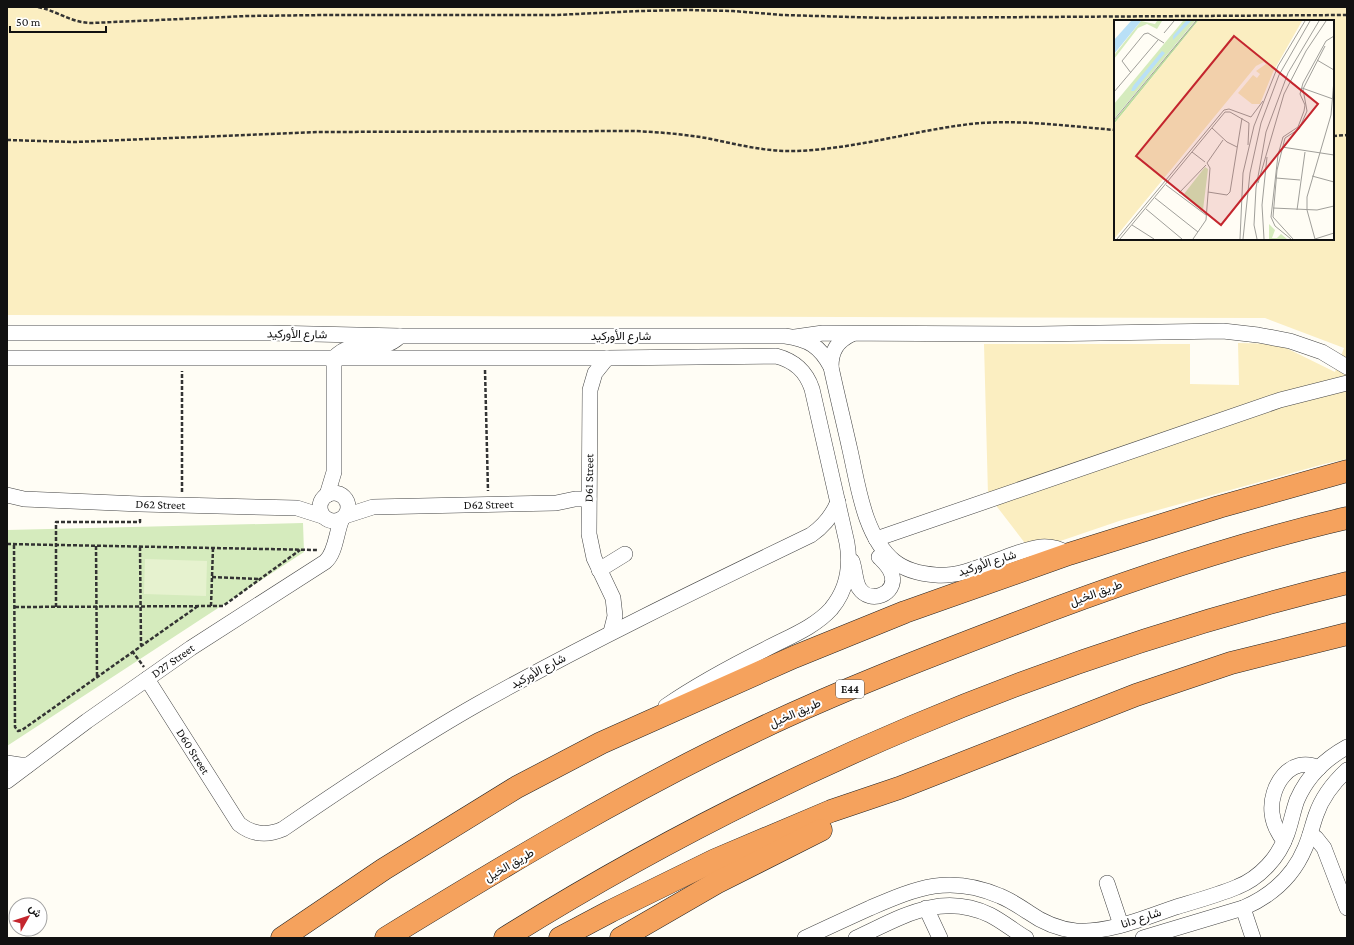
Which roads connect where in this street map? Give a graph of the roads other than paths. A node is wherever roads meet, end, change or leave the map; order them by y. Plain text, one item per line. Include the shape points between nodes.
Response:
1 (7, 333) edge
2 (852, 334) junction
3 (400, 336) junction
4 (794, 337) junction
5 (7, 358) edge
6 (334, 358) junction
7 (607, 358) junction
8 (831, 367) junction
9 (1347, 367) edge
10 (1347, 383) edge
11 (1347, 471) edge
12 (7, 495) edge
13 (334, 497) junction
14 (24, 499) junction
15 (838, 502) junction
16 (7, 503) edge
17 (589, 504) junction
18 (297, 508) junction
19 (373, 508) junction
20 (863, 511) junction
21 (324, 517) junction
22 (344, 517) junction
23 (1347, 518) edge
24 (876, 539) junction
25 (846, 543) junction
26 (334, 547) junction
27 (624, 554) dead end
28 (1069, 554) junction
29 (599, 570) junction
30 (1347, 583) edge
31 (613, 598) junction
32 (642, 617) junction
33 (611, 632) junction
34 (1347, 634) edge
35 (148, 677) junction
36 (643, 724) junction
37 (1347, 746) edge
38 (7, 763) edge
39 (28, 765) junction
40 (1319, 768) junction
41 (1347, 770) edge
42 (7, 780) edge
43 (899, 788) junction
44 (239, 824) joint
45 (1310, 834) junction
46 (1284, 841) junction
47 (1107, 884) dead end
48 (926, 908) junction
49 (1243, 908) junction
50 (1347, 908) edge
51 (851, 917) junction
52 (1194, 923) junction
53 (1121, 925) junction
54 (1162, 936) edge
55 (859, 937) edge
56 (282, 938) edge
57 (386, 938) edge
58 (505, 938) edge
59 (560, 938) edge
60 (621, 938) edge
61 (805, 938) edge
62 (940, 938) edge
63 (1026, 938) edge
64 (1144, 938) edge
65 (1188, 938) edge
66 (1253, 938) edge

1 - 3 street, شارع الأوركيد via 270,333
2 - 4 street via 823,333
2 - 8 street via 841,340 833,350
2 - 9 street via 1223,331 1290,341 1322,352
3 - 4 street, شارع الأوركيد
3 - 6 street via 383,346 346,348
4 - 8 street, شارع الأوركيد via 806,340 817,347
5 - 6 street, شارع الأوركيد
6 - 7 street, شارع الأوركيد
6 - 13 street
7 - 15 street, شارع الأوركيد via 776,356 793,362 810,381
7 - 17 street, D61 Street via 595,373 590,390
8 - 20 street, شارع الأوركيد
10 - 24 street via 1280,400
11 - 28 highway via 1219,507
12 - 14 street, D62 Street
13 - 18 street, D62 Street
13 - 19 street, D62 Street
13 - 21 street via 320,507
13 - 22 street via 348,508
14 - 16 street, D62 Street
14 - 18 street, D62 Street
15 - 25 street, شارع الأوركيد
15 - 32 street, شارع الأوركيد via 828,521 812,535
17 - 19 street, D62 Street via 575,509 556,503
17 - 29 street, D61 Street via 589,534
18 - 21 street, D62 Street
19 - 22 street, D62 Street
20 - 24 street, شارع الأوركيد
20 - 25 street via 864,528 870,543 892,574 892,584 887,592 874,597 864,594 858,586
21 - 22 street via 335,522
21 - 26 street
22 - 26 street, D27 Street
23 - 57 highway, طريق الخيل / E44 via 1216,553 1099,592 923,659 804,708 652,783
24 - 28 street, شارع الأوركيد via 894,561 914,571 937,575 970,570 1038,546 1054,547
25 - 36 street, شارع الأوركيد via 849,562 845,582 837,600 825,615 700,684
26 - 35 street, D27 Street via 325,562 238,616
27 - 29 street
28 - 36 highway via 856,631
29 - 31 street, D61 Street
30 - 58 highway via 1224,616 1118,650 939,716 800,777 700,826 599,881
31 - 32 street, D61 Street via 626,609
31 - 33 street, D61 Street via 615,616
32 - 33 street, شارع الأوركيد
33 - 44 street, شارع الأوركيد via 424,736 283,829 264,834 250,832
34 - 43 highway via 1231,663 1136,695
35 - 39 street, D27 Street
35 - 44 street, D60 Street
36 - 56 highway via 560,763 505,794
37 - 40 street, شارع دانا
38 - 39 street
39 - 42 street, D27 Street
40 - 46 street, شارع دانا via 1298,799
40 - 46 street via 1309,764 1298,765 1286,773 1277,785 1272,799 1272,814 1276,828
41 - 45 street, شارع دانا via 1326,795
43 - 59 highway via 825,814 715,860
43 - 60 highway via 875,806 799,840 723,879
45 - 49 street, شارع دانا via 1301,857 1288,876 1269,894
45 - 50 street via 1324,848
46 - 53 street, شارع دانا via 1265,868 1248,882
47 - 53 street
48 - 55 street
48 - 62 street
48 - 63 street via 958,905 980,911
49 - 52 street, شارع دانا
49 - 66 street
51 - 53 street, شارع دانا via 915,890 930,886 959,885 989,891 1038,919 1061,928 1085,931
51 - 55 street
51 - 61 street, شارع دانا
52 - 54 street, شارع دانا
52 - 65 street
54 - 64 street, شارع دانا

